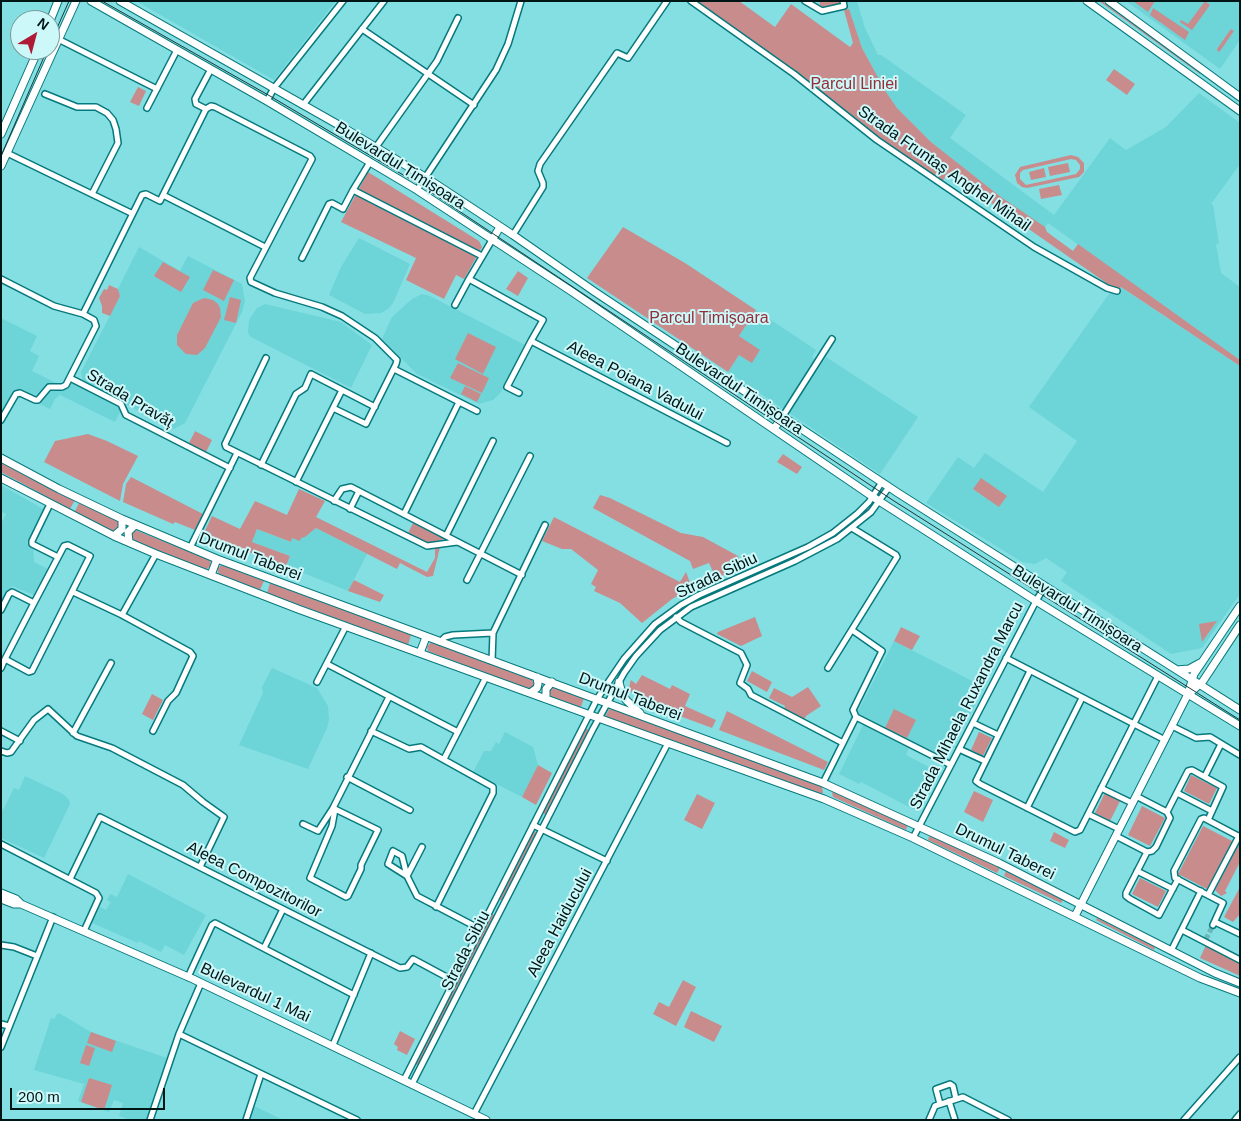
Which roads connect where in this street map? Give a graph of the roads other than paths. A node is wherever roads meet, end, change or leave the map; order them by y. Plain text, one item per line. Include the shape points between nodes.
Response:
1 (76, 1) edge
2 (91, 1) edge
3 (120, 1) edge
4 (126, 1) edge
5 (343, 1) edge
6 (384, 1) edge
7 (520, 1) edge
8 (667, 1) edge
9 (691, 1) edge
10 (805, 1) edge
11 (843, 1) edge
12 (1087, 1) edge
13 (1109, 1) edge
14 (132, 8) junction
15 (458, 18) dead end
16 (362, 29) junction
17 (60, 35) edge
18 (60, 40) edge
19 (177, 50) junction
20 (34, 60) edge
21 (49, 60) edge
22 (211, 69) junction
23 (1205, 71) junction
24 (428, 74) junction
25 (1198, 81) junction
26 (274, 88) junction
27 (157, 89) junction
28 (45, 94) dead end
29 (1240, 96) edge
30 (267, 101) junction
31 (303, 105) junction
32 (474, 105) junction
33 (147, 108) dead end
34 (206, 110) junction
35 (1240, 112) edge
36 (1, 134) edge
37 (376, 147) junction
38 (7, 153) junction
39 (370, 162) junction
40 (1, 166) edge
41 (425, 178) junction
42 (352, 190) junction
43 (417, 190) junction
44 (92, 194) junction
45 (163, 195) junction
46 (132, 214) junction
47 (500, 227) junction
48 (513, 235) junction
49 (492, 240) junction
50 (266, 247) junction
51 (482, 256) junction
52 (302, 258) dead end
53 (1, 279) edge
54 (469, 279) junction
55 (578, 281) junction
56 (1117, 291) dead end
57 (571, 292) junction
58 (455, 305) dead end
59 (83, 314) junction
60 (832, 340) dead end
61 (531, 341) junction
62 (690, 354) junction
63 (266, 358) dead end
64 (682, 366) junction
65 (394, 369) junction
66 (70, 378) junction
67 (342, 390) junction
68 (519, 393) dead end
69 (459, 402) junction
70 (375, 407) junction
71 (334, 408) junction
72 (476, 411) dead end
73 (783, 416) junction
74 (1, 420) edge
75 (774, 429) junction
76 (493, 441) dead end
77 (727, 443) dead end
78 (237, 453) junction
79 (530, 456) dead end
80 (1, 458) edge
81 (261, 465) junction
82 (230, 468) junction
83 (1, 478) edge
84 (296, 482) junction
85 (882, 482) junction
86 (889, 487) junction
87 (359, 491) junction
88 (872, 497) junction
89 (334, 501) junction
90 (879, 502) junction
91 (50, 504) junction
92 (350, 508) junction
93 (404, 514) junction
94 (122, 519) junction
95 (135, 525) junction
96 (545, 526) dead end
97 (852, 528) junction
98 (114, 536) junction
99 (446, 536) junction
100 (129, 542) junction
101 (457, 542) junction
102 (190, 548) junction
103 (156, 554) junction
104 (480, 554) junction
105 (58, 557) junction
106 (217, 559) junction
107 (211, 575) junction
108 (522, 575) junction
109 (467, 580) dead end
110 (1045, 586) junction
111 (73, 592) junction
112 (1036, 601) junction
113 (34, 603) junction
114 (1240, 606) edge
115 (1, 610) edge
116 (122, 615) junction
117 (676, 617) junction
118 (1240, 625) edge
119 (346, 626) junction
120 (852, 630) junction
121 (493, 633) junction
122 (426, 637) junction
123 (440, 642) junction
124 (420, 653) junction
125 (1006, 658) junction
126 (6, 660) junction
127 (492, 661) junction
128 (1202, 661) junction
129 (111, 663) dead end
130 (327, 664) junction
131 (1, 668) edge
132 (828, 668) dead end
133 (1030, 670) junction
134 (1177, 670) junction
135 (1158, 676) junction
136 (486, 677) junction
137 (537, 677) junction
138 (1192, 679) junction
139 (317, 682) dead end
140 (552, 682) junction
141 (619, 682) junction
142 (1200, 684) junction
143 (530, 693) junction
144 (1188, 694) junction
145 (389, 697) junction
146 (1082, 698) junction
147 (546, 699) junction
148 (597, 699) junction
149 (608, 703) junction
150 (1240, 710) edge
151 (589, 715) junction
152 (644, 716) junction
153 (856, 717) junction
154 (599, 719) junction
155 (973, 723) junction
156 (1133, 724) junction
157 (1172, 726) junction
158 (1240, 726) edge
159 (1, 731) edge
160 (153, 731) dead end
161 (371, 732) junction
162 (458, 732) junction
163 (73, 733) junction
164 (998, 735) junction
165 (1165, 740) junction
166 (20, 741) junction
167 (668, 743) junction
168 (844, 743) junction
169 (1221, 744) junction
170 (959, 749) junction
171 (1, 751) edge
172 (1240, 756) edge
173 (444, 759) junction
174 (985, 762) junction
175 (951, 765) junction
176 (1204, 776) junction
177 (348, 777) junction
178 (826, 784) junction
179 (1101, 788) junction
180 (1177, 793) junction
181 (1136, 796) junction
182 (824, 798) junction
183 (1132, 804) junction
184 (334, 808) junction
185 (1027, 808) junction
186 (410, 810) dead end
187 (1212, 811) junction
188 (1167, 812) junction
189 (1088, 814) junction
190 (1208, 820) junction
191 (304, 824) dead end
192 (533, 826) junction
193 (920, 826) junction
194 (542, 830) junction
195 (1117, 833) junction
196 (1239, 837) edge
197 (913, 838) junction
198 (1, 844) edge
199 (422, 846) dead end
200 (1147, 852) junction
201 (607, 861) junction
202 (200, 867) junction
203 (1138, 871) junction
204 (407, 876) junction
205 (70, 879) junction
206 (1178, 879) junction
207 (1173, 889) junction
208 (1201, 891) junction
209 (1, 893) edge
210 (1208, 895) junction
211 (1, 899) edge
212 (494, 901) junction
213 (21, 904) junction
214 (1081, 904) junction
215 (503, 906) junction
216 (436, 907) junction
217 (283, 909) junction
218 (1075, 916) junction
219 (53, 918) junction
220 (480, 929) junction
221 (1182, 930) junction
222 (84, 931) junction
223 (1240, 934) edge
224 (1, 945) edge
225 (1160, 945) junction
226 (264, 948) junction
227 (1171, 951) junction
228 (371, 953) junction
229 (37, 956) junction
230 (1155, 956) junction
231 (1240, 960) edge
232 (188, 978) junction
233 (1200, 978) junction
234 (454, 981) junction
235 (201, 983) junction
236 (1240, 983) edge
237 (1240, 993) edge
238 (354, 995) junction
239 (1240, 999) edge
240 (1, 1024) edge
241 (9, 1026) junction
242 (179, 1034) junction
243 (333, 1045) junction
244 (1, 1047) edge
245 (1240, 1057) edge
246 (261, 1074) junction
247 (404, 1080) junction
248 (412, 1084) junction
249 (956, 1099) junction
250 (949, 1101) junction
251 (940, 1104) junction
252 (474, 1114) junction
253 (1240, 1114) edge
254 (354, 1119) edge
255 (150, 1120) edge
256 (246, 1120) edge
257 (486, 1120) edge
258 (928, 1120) edge
259 (955, 1120) edge
260 (1008, 1120) edge
261 (1184, 1120) edge
262 (1235, 1120) edge

1 - 17 main road
2 - 19 main road, Bulevardul Timișoara
3 - 14 main road, Bulevardul Timișoara
4 - 14 street
5 - 26 street
6 - 16 street
7 - 32 street via 501,60
8 - 48 street via 628,58 617,53 540,164 538,170 543,187
9 - 56 street, Strada Fruntaș Anghel Mihail via 770,56 877,140 1034,247 1106,288
10 - 11 street via 822,11 844,6
12 - 25 main road
13 - 23 main road
14 - 26 main road, Bulevardul Timișoara
15 - 24 street
16 - 24 street
16 - 31 street
18 - 27 street
19 - 22 main road, Bulevardul Timișoara
19 - 27 street
20 - 36 main road
21 - 38 main road
22 - 30 main road, Bulevardul Timișoara
22 - 34 street via 195,102
23 - 25 main road
23 - 29 main road
24 - 32 street
24 - 37 street
25 - 35 main road
26 - 30 street
26 - 31 main road, Bulevardul Timișoara
27 - 33 street
28 - 44 street via 77,108 96,107 113,120 118,143
30 - 39 main road, Bulevardul Timișoara
31 - 37 main road, Bulevardul Timișoara
32 - 41 street
34 - 45 street
34 - 50 street via 215,107 312,159
37 - 41 main road, Bulevardul Timișoara
38 - 40 main road
38 - 44 street
39 - 42 street
39 - 43 main road, Bulevardul Timișoara
41 - 43 street
41 - 47 main road, Bulevardul Timișoara
42 - 51 street
42 - 52 street via 343,209 329,204
43 - 49 main road, Bulevardul Timișoara
44 - 46 street
45 - 46 street via 160,201 142,195
45 - 50 street
46 - 59 street
47 - 48 main road, Bulevardul Timișoara
47 - 49 main road
48 - 55 main road, Bulevardul Timișoara
49 - 51 street
49 - 57 main road, Bulevardul Timișoara
50 - 65 street via 251,282 342,316 395,357
51 - 54 street
53 - 59 street via 54,306
54 - 58 street
54 - 61 street via 543,320
55 - 57 main road
55 - 62 main road, Bulevardul Timișoara
57 - 64 main road, Bulevardul Timișoara
59 - 66 street via 94,320 96,326
60 - 73 street
61 - 68 street via 507,387
61 - 77 street, Aleea Poiana Vadului
62 - 64 main road
62 - 73 main road, Bulevardul Timișoara
63 - 78 street via 224,445
64 - 75 main road, Bulevardul Timișoara
65 - 69 street
65 - 70 street
66 - 74 street via 64,386 49,387 38,400 16,394
66 - 82 street, Strada Pravăț via 121,404 126,415
67 - 70 street
67 - 71 street
67 - 81 street via 311,374 305,388 296,394
69 - 72 street
69 - 93 street
70 - 71 street via 366,424
71 - 84 street
73 - 75 main road
73 - 85 main road, Bulevardul Timișoara
75 - 88 main road, Bulevardul Timișoara
76 - 99 street
78 - 81 street
78 - 82 street
79 - 104 street
80 - 94 main road, Drumul Taberei
81 - 84 street
82 - 102 street
83 - 91 main road, Drumul Taberei
84 - 89 street
85 - 86 main road, Bulevardul Timișoara
85 - 88 street, Strada Sibiu
86 - 90 street, Strada Sibiu
86 - 110 main road, Bulevardul Timișoara
87 - 89 street via 345,487
87 - 92 street
87 - 93 street
88 - 90 main road, Bulevardul Timișoara
88 - 148 street, Strada Sibiu via 857,514 824,539 699,595 665,616 634,646
89 - 92 street
90 - 97 street, Strada Sibiu
90 - 112 main road, Bulevardul Timișoara
91 - 98 main road, Drumul Taberei
91 - 105 street via 32,544
92 - 101 street via 427,546
93 - 99 street
94 - 95 main road, Drumul Taberei
94 - 98 main road via 122,529
95 - 100 main road via 128,532
95 - 102 main road, Drumul Taberei
96 - 108 street
97 - 117 street, Strada Sibiu via 810,554 701,601
97 - 120 street via 897,557
98 - 100 main road, Drumul Taberei
99 - 101 street
100 - 103 main road, Drumul Taberei
101 - 104 street
102 - 106 main road, Drumul Taberei
103 - 107 main road, Drumul Taberei
103 - 116 street
104 - 108 street
104 - 109 street
105 - 111 street via 66,545 90,556
105 - 113 street
106 - 107 main road
106 - 122 main road, Drumul Taberei
107 - 119 main road, Drumul Taberei
108 - 121 street
110 - 112 street, Strada Mihaela Ruxandra Marcu
110 - 134 main road, Bulevardul Timișoara
111 - 116 street
111 - 126 street via 32,671
112 - 125 street, Strada Mihaela Ruxandra Marcu
112 - 135 main road, Bulevardul Timișoara
113 - 115 street via 12,592
113 - 126 street
114 - 128 main road
116 - 160 street via 192,656 176,693 168,701
117 - 141 street, Strada Sibiu via 651,639
117 - 168 street via 741,652 747,666 740,684 754,697
118 - 142 main road
119 - 124 main road, Drumul Taberei
119 - 130 street
120 - 132 street
120 - 153 street via 882,651 853,710
121 - 123 street via 452,635
121 - 127 street
122 - 123 main road, Drumul Taberei
122 - 124 main road
123 - 127 main road, Drumul Taberei
124 - 136 main road, Drumul Taberei
125 - 133 street
125 - 155 street, Strada Mihaela Ruxandra Marcu
126 - 131 street
127 - 137 main road, Drumul Taberei
128 - 134 main road via 1193,668
128 - 138 main road
129 - 163 street
130 - 139 street
130 - 145 street
133 - 146 street
133 - 164 street
134 - 138 main road, Bulevardul Timișoara
135 - 144 main road, Bulevardul Timișoara
135 - 156 street
136 - 143 main road, Drumul Taberei
136 - 162 street
137 - 140 main road, Drumul Taberei
137 - 143 main road via 537,688
138 - 142 main road, Bulevardul Timișoara
138 - 144 main road
140 - 147 main road via 546,689
140 - 148 main road, Drumul Taberei
141 - 149 street, Strada Sibiu
141 - 152 main road via 626,700
142 - 144 main road
142 - 150 main road, Bulevardul Timișoara
143 - 147 main road, Drumul Taberei
144 - 157 main road
144 - 158 main road, Bulevardul Timișoara
145 - 161 street
145 - 162 street
146 - 156 street
146 - 185 street
147 - 151 main road, Drumul Taberei
148 - 149 main road, Drumul Taberei
148 - 151 street, Strada Sibiu
149 - 152 main road, Drumul Taberei
149 - 154 street, Strada Sibiu
151 - 154 main road, Drumul Taberei
151 - 192 street, Strada Sibiu
152 - 178 main road, Drumul Taberei
153 - 168 street
153 - 175 street
154 - 167 main road, Drumul Taberei
154 - 194 street, Strada Sibiu
155 - 164 street
155 - 170 street, Strada Mihaela Ruxandra Marcu
156 - 165 street
156 - 179 street
157 - 165 main road
157 - 169 street via 1194,738 1210,737
159 - 166 street
161 - 173 street via 409,749 421,747
161 - 177 street
162 - 173 street
163 - 166 street via 48,709 34,720
163 - 202 street via 112,748 183,785 224,817
164 - 174 street
165 - 181 main road
166 - 171 street via 11,752
167 - 182 main road, Drumul Taberei
167 - 201 street, Aleea Haiducului
168 - 178 street
169 - 172 street
169 - 176 street
170 - 174 street
170 - 175 street, Strada Mihaela Ruxandra Marcu
173 - 216 street via 494,789
174 - 185 street via 977,782
175 - 193 street, Strada Mihaela Ruxandra Marcu
176 - 180 street via 1190,770
176 - 187 street via 1223,787
177 - 184 street
177 - 186 street
178 - 182 main road
178 - 193 main road, Drumul Taberei
179 - 183 street
179 - 189 street
180 - 187 street
180 - 188 street
181 - 183 main road
181 - 188 street
182 - 197 main road, Drumul Taberei
183 - 195 main road
184 - 184 street via 332,826 310,878 344,897 348,896 378,830
184 - 191 street via 318,831
185 - 189 street via 1075,832 1080,830
187 - 190 street
188 - 200 street via 1169,820 1156,847
189 - 195 street
190 - 196 street
190 - 206 street via 1200,820 1174,871
192 - 194 street
192 - 212 street, Strada Sibiu
193 - 197 street, Strada Mihaela Ruxandra Marcu
193 - 214 main road, Drumul Taberei
194 - 201 street
194 - 215 street, Strada Sibiu
195 - 200 street
195 - 214 main road
196 - 210 street
197 - 218 main road, Drumul Taberei
198 - 205 street
199 - 204 street
200 - 203 street
201 - 252 street, Aleea Haiducului
202 - 205 street, Aleea Compozitorilor via 100,817
202 - 217 street, Aleea Compozitorilor
203 - 207 street
203 - 207 street via 1126,894 1160,915
204 - 204 street via 402,856 393,851 388,864
204 - 216 street via 417,896
205 - 222 street via 99,895
206 - 207 street
206 - 208 street
208 - 210 street
208 - 221 street
209 - 213 main road, Bulevardul 1 Mai
210 - 223 street via 1224,905 1214,924
211 - 213 main road, Bulevardul 1 Mai
212 - 215 street
212 - 220 street, Strada Sibiu
213 - 219 main road, Bulevardul 1 Mai
214 - 218 main road
214 - 225 main road, Drumul Taberei
215 - 248 street, Strada Sibiu
216 - 220 street
217 - 226 street
217 - 228 street, Aleea Compozitorilor
218 - 230 main road, Drumul Taberei
219 - 222 main road, Bulevardul 1 Mai
219 - 229 street
220 - 234 street, Strada Sibiu
221 - 227 street
221 - 231 street
222 - 232 main road, Bulevardul 1 Mai
224 - 229 street
225 - 227 main road, Drumul Taberei
225 - 230 main road
226 - 232 street via 213,923
226 - 238 street
227 - 236 main road, Drumul Taberei
228 - 234 street, Aleea Compozitorilor via 404,968 414,959
228 - 238 street
229 - 241 street
230 - 233 main road, Drumul Taberei
232 - 235 main road, Bulevardul 1 Mai
233 - 237 main road, Drumul Taberei
233 - 239 main road
234 - 247 street, Strada Sibiu
235 - 242 street
235 - 243 main road, Bulevardul 1 Mai
238 - 243 street
240 - 241 street
241 - 244 street
242 - 246 street
242 - 255 street
243 - 247 main road, Bulevardul 1 Mai
245 - 261 street
246 - 254 street
246 - 256 street
247 - 248 main road, Bulevardul 1 Mai
248 - 252 main road, Bulevardul 1 Mai
249 - 250 street
249 - 251 street via 950,1084 936,1089
249 - 260 street via 963,1097
250 - 251 street
250 - 259 street
251 - 258 street via 935,1106
252 - 257 main road, Bulevardul 1 Mai
253 - 262 street

